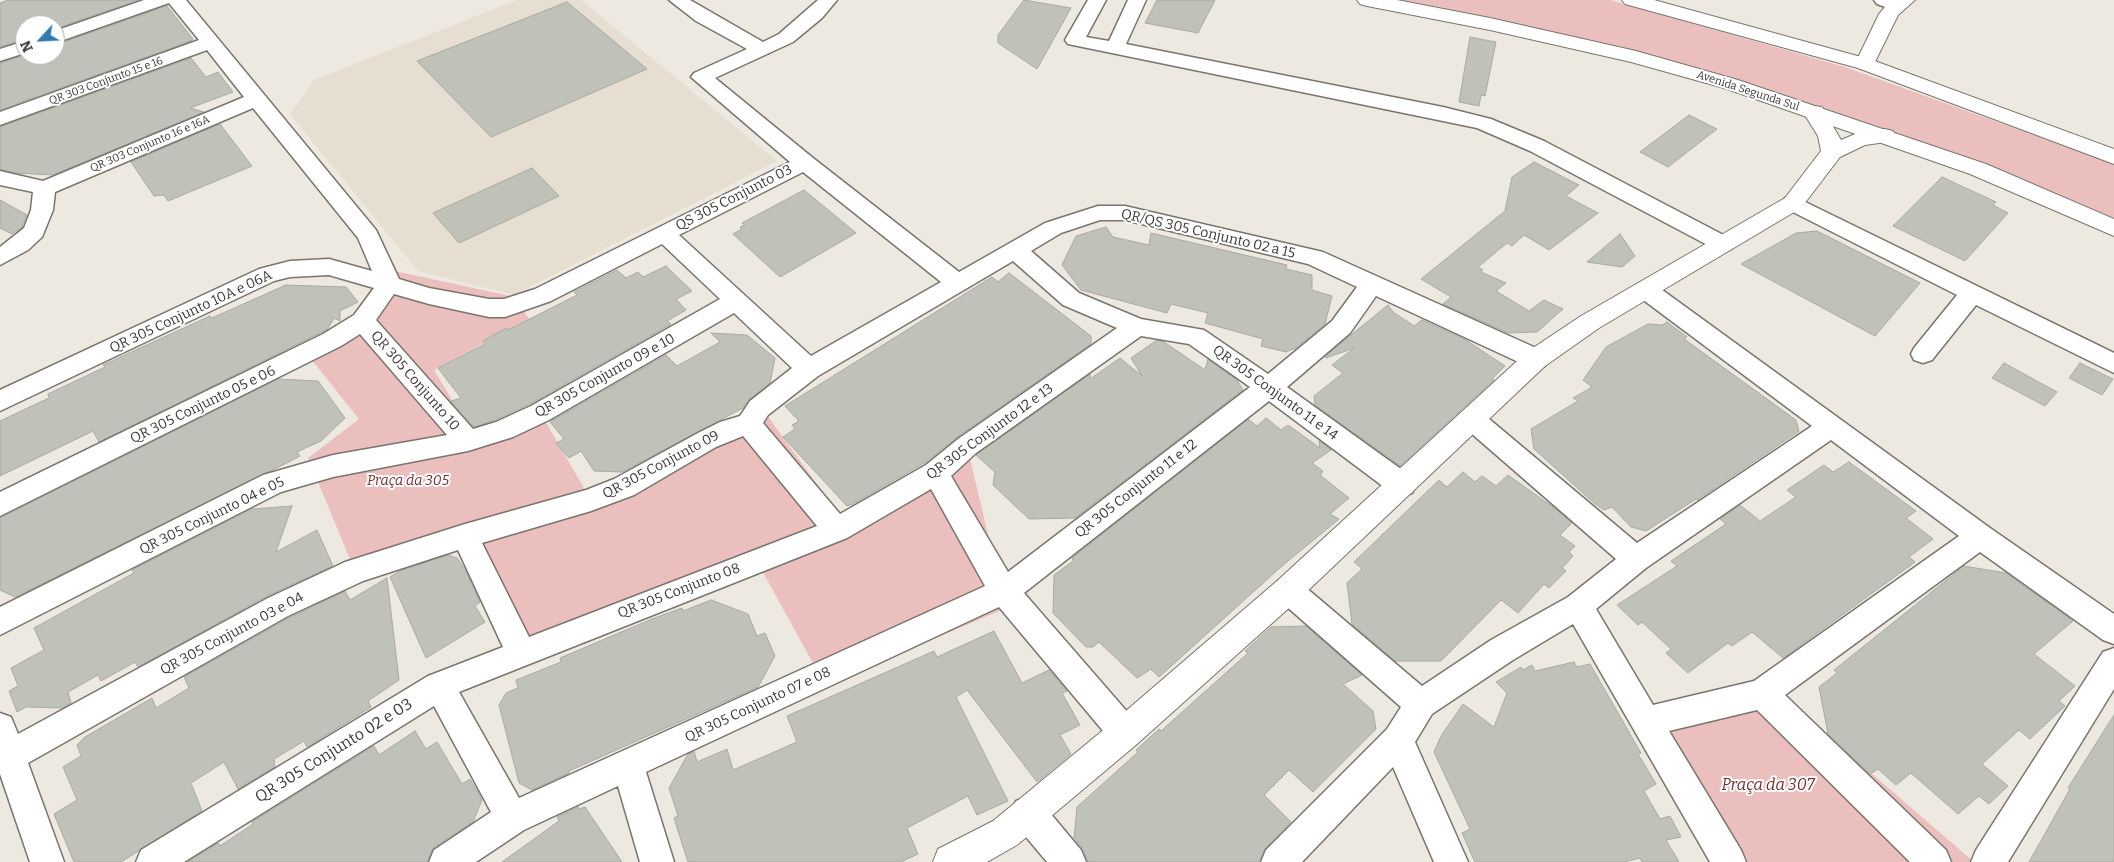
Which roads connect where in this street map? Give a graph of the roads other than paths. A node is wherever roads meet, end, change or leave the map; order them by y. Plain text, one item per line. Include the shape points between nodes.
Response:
1 (162, 0) edge
2 (176, 0) edge
3 (678, 0) edge
4 (828, 0) edge
5 (1097, 0) edge
6 (1137, 0) edge
7 (1367, 0) edge
8 (1632, 0) edge
9 (1895, 2) edge
10 (65, 33) edge
11 (212, 42) junction
12 (1115, 48) junction
13 (762, 49) junction
14 (15, 50) edge
15 (0, 55) edge
16 (1865, 64) junction
17 (256, 99) junction
18 (1814, 112) junction
19 (0, 119) edge
20 (1885, 136) junction
21 (1832, 152) junction
22 (2114, 157) edge
23 (805, 162) junction
24 (0, 178) edge
25 (45, 188) junction
26 (1793, 203) junction
27 (2114, 228) edge
28 (664, 233) junction
29 (1723, 244) junction
30 (1016, 250) junction
31 (0, 257) edge
32 (958, 283) junction
33 (389, 284) junction
34 (1372, 284) junction
35 (1646, 290) junction
36 (1972, 293) junction
37 (737, 300) junction
38 (363, 321) junction
39 (1137, 327) junction
40 (1923, 354) dead end
41 (1536, 359) junction
42 (2114, 364) edge
43 (809, 369) junction
44 (1268, 387) junction
45 (0, 400) edge
46 (1473, 420) junction
47 (749, 424) junction
48 (1830, 427) junction
49 (468, 441) junction
50 (936, 473) junction
51 (1402, 485) junction
52 (0, 505) edge
53 (838, 530) junction
54 (465, 536) junction
55 (1980, 536) junction
56 (1636, 559) junction
57 (1288, 590) junction
58 (1004, 591) junction
59 (1578, 606) junction
60 (0, 622) edge
61 (2114, 630) edge
62 (521, 653) junction
63 (2114, 662) edge
64 (439, 686) junction
65 (1762, 694) junction
66 (1421, 704) junction
67 (1647, 721) junction
68 (1125, 732) junction
69 (1398, 740) junction
70 (5, 742) edge
71 (628, 765) junction
72 (1028, 813) junction
73 (512, 818) junction
74 (47, 862) edge
75 (153, 862) edge
76 (446, 862) edge
77 (656, 862) edge
78 (951, 862) edge
79 (1069, 862) edge
80 (1278, 862) edge
81 (1451, 862) edge
82 (1729, 862) edge
83 (1934, 862) edge
84 (1988, 862) edge

1 - 10 street
2 - 11 street
3 - 13 street via 703,18
4 - 13 street via 796,30
5 - 12 street via 1075,40
6 - 12 street
7 - 18 street, Avenida Segunda Sul via 1636,57
8 - 16 street
9 - 16 street
11 - 17 street
11 - 19 street, QR 303 Conjunto 15 e 16
12 - 29 street via 1484,123 1537,146
13 - 23 street via 701,77
14 - 15 street
16 - 22 street
17 - 25 street, QR 303 Conjunto 16 e 16A
17 - 33 street via 368,235
18 - 20 street, Avenida Segunda Sul
18 - 21 street via 1829,136
20 - 21 street via 1860,139
20 - 27 street, Avenida Segunda Sul via 1978,169
21 - 26 street
23 - 28 street, QS 305 Conjunto 03
23 - 32 street
24 - 25 street
25 - 31 street via 34,232
26 - 29 street
26 - 36 street
28 - 33 street, QS 305 Conjunto 03 via 542,295 505,308 468,304
28 - 37 street
29 - 35 street
30 - 32 street, QR/QS 305 Conjunto 02 a 15
30 - 34 street, QR/QS 305 Conjunto 02 a 15 via 1072,220 1098,213 1125,213 1315,258
30 - 39 street, QR 305 Conjunto 11 e 14 via 1071,299
32 - 43 street, QR/QS 305 Conjunto 02 a 15
33 - 38 street, QR 305 Conjunto 05 e 06
33 - 45 street, QR 305 Conjunto 10A e 06A via 329,267 308,266 267,275
34 - 41 street, QR/QS 305 Conjunto 02 a 15
34 - 44 street, QR 305 Conjunto 11 e 12 via 1341,327
35 - 41 street via 1590,322
35 - 48 street
36 - 40 street
36 - 42 street
37 - 43 street
37 - 49 street, QR 305 Conjunto 09 e 10 via 540,413 504,430
38 - 49 street, QR 305 Conjunto 10
38 - 52 street, QR 305 Conjunto 05 e 06 via 298,358
39 - 44 street, QR 305 Conjunto 11 e 14 via 1195,336
39 - 50 street, QR 305 Conjunto 12 e 13 via 967,446
41 - 46 street
43 - 47 street via 759,408
44 - 51 street, QR 305 Conjunto 11 e 14
44 - 58 street, QR 305 Conjunto 11 e 12
46 - 51 street
46 - 56 street
47 - 53 street
47 - 54 street, QR 305 Conjunto 09 via 729,429 624,487 591,500
48 - 55 street
48 - 56 street
49 - 60 street, QR 305 Conjunto 04 e 05 via 333,466 273,483
50 - 53 street, QR 305 Conjunto 12 e 13
50 - 58 street
51 - 57 street
53 - 62 street, QR 305 Conjunto 08
54 - 62 street
54 - 70 street, QR 305 Conjunto 03 e 04 via 356,571
55 - 61 street
55 - 65 street
56 - 59 street
57 - 66 street
57 - 68 street
58 - 68 street
58 - 71 street, QR 305 Conjunto 07 e 08
59 - 66 street via 1502,650
59 - 67 street
62 - 64 street, QR 305 Conjunto 02 e 03
63 - 84 street
64 - 73 street
64 - 75 street, QR 305 Conjunto 02 e 03
65 - 67 street
65 - 83 street
66 - 69 street
67 - 82 street
68 - 72 street
69 - 80 street
69 - 81 street
70 - 74 street
71 - 73 street, QR 305 Conjunto 07 e 08
71 - 77 street
72 - 78 street via 1006,833
72 - 79 street
73 - 76 street, QR 305 Conjunto 07 e 08

